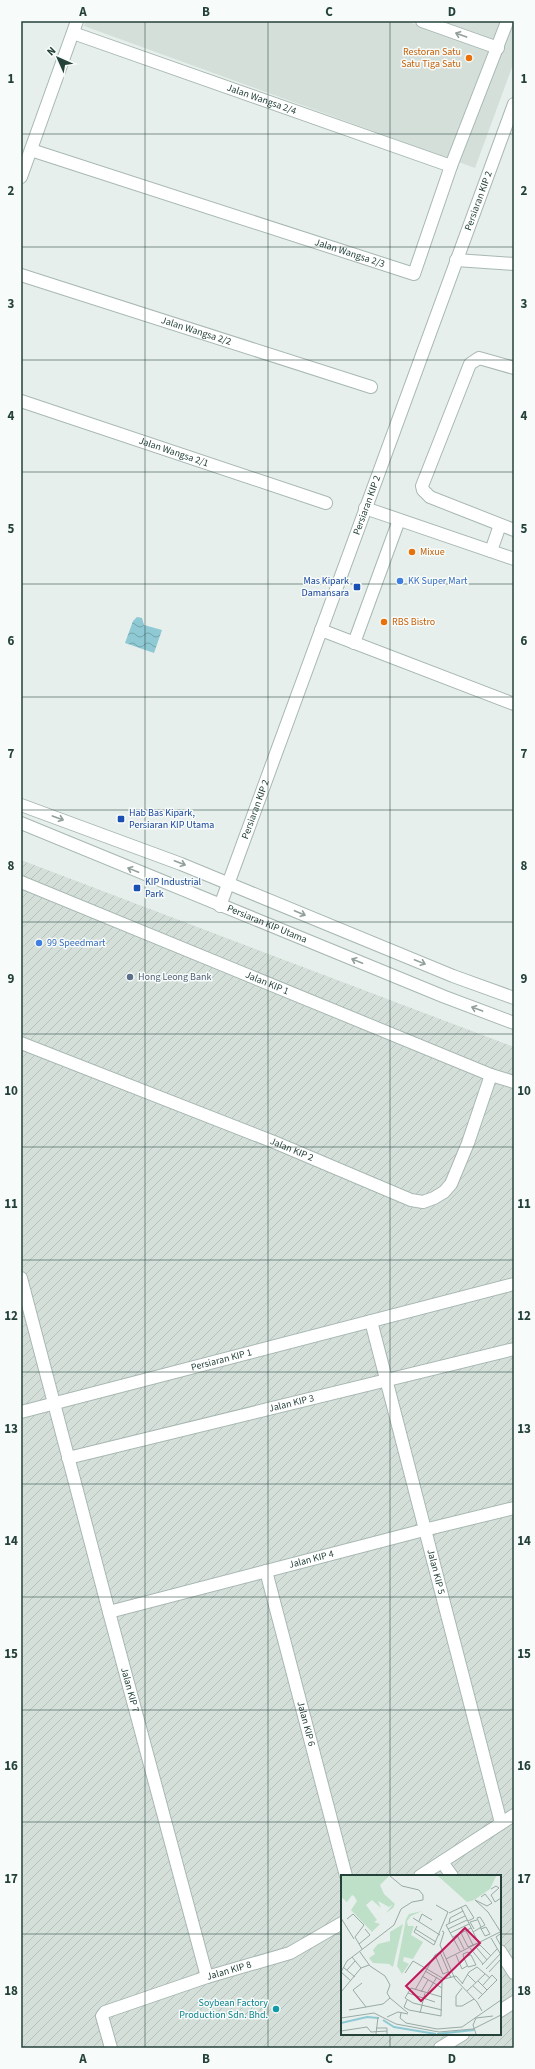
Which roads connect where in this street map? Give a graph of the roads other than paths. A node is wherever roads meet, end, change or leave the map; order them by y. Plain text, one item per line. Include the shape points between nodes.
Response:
1 (77, 21) edge
2 (422, 21) edge
3 (508, 22) edge
4 (73, 33) junction
5 (498, 48) junction
6 (514, 104) edge
7 (31, 150) junction
8 (451, 166) junction
9 (21, 177) edge
10 (456, 260) junction
11 (514, 264) edge
12 (21, 275) edge
13 (514, 368) edge
14 (371, 387) dead end
15 (21, 400) edge
16 (326, 503) dead end
17 (365, 508) junction
18 (399, 520) junction
19 (500, 525) junction
20 (514, 530) edge
21 (491, 551) junction
22 (514, 559) edge
23 (321, 630) junction
24 (354, 643) junction
25 (514, 704) edge
26 (21, 805) edge
27 (21, 823) edge
28 (21, 882) edge
29 (228, 883) junction
30 (220, 906) junction
31 (514, 998) edge
32 (514, 1023) edge
33 (21, 1043) edge
34 (491, 1075) junction
35 (514, 1082) edge
36 (21, 1278) edge
37 (514, 1284) edge
38 (371, 1321) junction
39 (514, 1349) edge
40 (386, 1380) junction
41 (54, 1403) junction
42 (21, 1412) edge
43 (68, 1458) junction
44 (514, 1508) edge
45 (424, 1530) junction
46 (266, 1571) junction
47 (109, 1612) junction
48 (514, 1815) edge
49 (501, 1823) junction
50 (442, 1862) junction
51 (346, 1875) edge
52 (422, 1875) edge
53 (451, 1875) edge
54 (341, 1924) edge
55 (501, 1954) edge
56 (514, 1973) edge
57 (207, 1977) junction
58 (514, 2002) edge
59 (501, 2010) edge
60 (461, 2035) edge
61 (111, 2048) edge
62 (440, 2048) edge

1 - 4 street
5 -> 2 street
3 - 5 street, Jalan Wangsa 2/3
4 - 7 street
4 - 8 street, Jalan Wangsa 2/4
5 - 8 street, Jalan Wangsa 2/3
6 - 10 street, Persiaran KIP 2
7 - 8 street, Jalan Wangsa 2/3 via 414,274
7 - 9 street
10 - 11 street
10 - 17 street, Persiaran KIP 2
12 - 14 street, Jalan Wangsa 2/2
13 - 19 street via 479,358 470,364 422,486 430,497
15 - 16 street, Jalan Wangsa 2/1
17 - 18 street
17 - 23 street, Persiaran KIP 2
18 - 21 street
18 - 24 street
19 - 20 street
19 - 21 street
21 - 22 street
23 - 24 street
23 - 29 street, Persiaran KIP 2
24 - 25 street
26 -> 29 street
30 -> 27 street, Persiaran KIP Utama
28 - 34 street, Jalan KIP 1
29 - 30 street, Persiaran KIP 2
29 -> 31 street via 453,976
32 -> 30 street, Persiaran KIP Utama
33 - 34 street, Jalan KIP 2 via 274,1142 411,1200 423,1202 444,1192 451,1184
34 - 35 street, Jalan KIP 1
36 - 41 street
37 - 38 street, Persiaran KIP 1
38 - 40 street, Jalan KIP 5
38 - 41 street, Persiaran KIP 1
39 - 40 street, Jalan KIP 3
40 - 43 street, Jalan KIP 3
40 - 45 street, Jalan KIP 5
41 - 42 street, Persiaran KIP 1
41 - 43 street, Jalan KIP 7
43 - 47 street, Jalan KIP 7
44 - 45 street, Jalan KIP 4
45 - 46 street, Jalan KIP 4
45 - 49 street, Jalan KIP 5
46 - 47 street, Jalan KIP 4
46 - 51 street, Jalan KIP 6
47 - 57 street, Jalan KIP 7
48 - 49 street
49 - 50 street
50 - 52 street
50 - 53 street
54 - 57 street, Jalan KIP 8 via 290,1953
55 - 56 street
57 - 61 street, Jalan KIP 8 via 105,2012 102,2016
58 - 59 street
60 - 62 street

